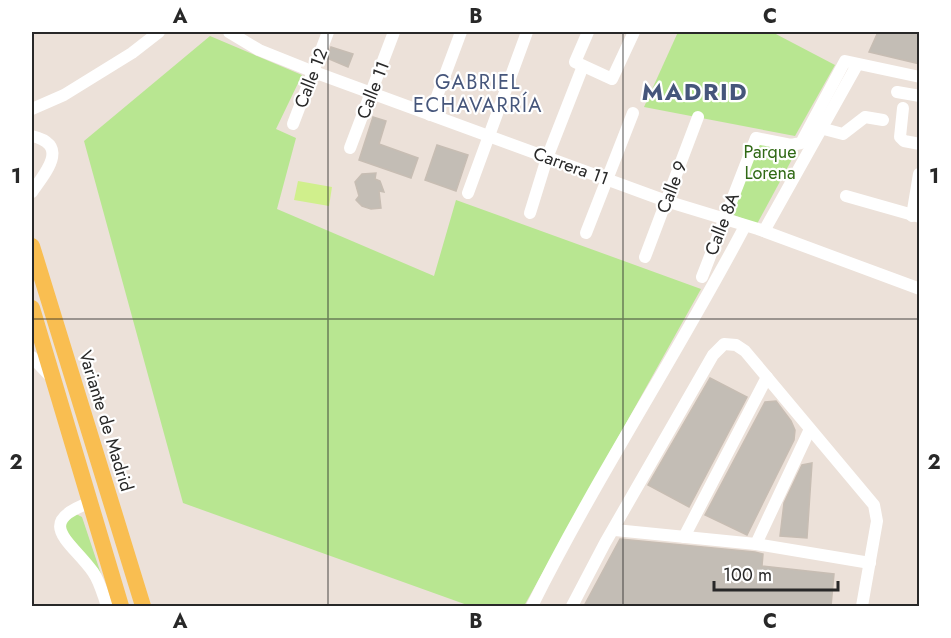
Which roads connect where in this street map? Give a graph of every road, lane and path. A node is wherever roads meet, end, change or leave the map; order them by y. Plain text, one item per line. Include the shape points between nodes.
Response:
1 (159, 32) edge
2 (229, 32) edge
3 (328, 32) edge
4 (394, 32) edge
5 (461, 32) edge
6 (527, 32) edge
7 (588, 32) edge
8 (634, 32) edge
9 (851, 63) junction
10 (583, 66) junction
11 (314, 72) junction
12 (920, 77) edge
13 (897, 92) dead end
14 (372, 93) junction
15 (920, 96) edge
16 (903, 108) dead end
17 (32, 109) edge
18 (633, 113) dead end
19 (430, 115) junction
20 (698, 117) dead end
21 (883, 120) dead end
22 (293, 124) dead end
23 (820, 128) junction
24 (32, 133) edge
25 (489, 136) junction
26 (920, 144) edge
27 (350, 148) dead end
28 (547, 158) junction
29 (919, 174) edge
30 (607, 179) junction
31 (32, 192) edge
32 (468, 193) dead end
33 (846, 196) dead end
34 (666, 201) junction
35 (530, 213) dead end
36 (916, 217) edge
37 (724, 218) junction
38 (745, 226) junction
39 (764, 231) junction
40 (586, 233) dead end
41 (32, 246) edge
42 (645, 257) dead end
43 (702, 278) dead end
44 (920, 289) edge
45 (32, 308) edge
46 (32, 357) edge
47 (767, 377) junction
48 (54, 380) junction
49 (810, 429) junction
50 (89, 503) junction
51 (615, 530) junction
52 (684, 537) junction
53 (756, 544) junction
54 (870, 562) junction
55 (107, 606) edge
56 (122, 606) edge
57 (143, 606) edge
58 (531, 606) edge
59 (572, 606) edge
60 (862, 606) edge

1 - 17 street via 64,95
2 - 11 street, Carrera 11 via 259,50
3 - 11 street, Calle 12
4 - 14 street, Calle 11
5 - 19 street
6 - 25 street
7 - 10 street via 574,62
8 - 10 street via 612,79
9 - 12 street
9 - 23 street
9 - 37 street, Calle 8A via 801,143 792,146 756,138
10 - 28 street
11 - 14 street, Carrera 11
11 - 22 street, Calle 12
13 - 15 street
14 - 19 street, Carrera 11
14 - 27 street, Calle 11
16 - 26 street via 900,137
18 - 30 street
19 - 25 street, Carrera 11
20 - 34 street, Calle 9
21 - 23 street via 865,117 843,134
23 - 39 street
24 - 31 street via 46,140 52,148 52,158
25 - 28 street, Carrera 11
25 - 32 street
28 - 30 street, Carrera 11
28 - 35 street
29 - 36 street
30 - 34 street, Carrera 11
30 - 40 street
33 - 36 street
34 - 37 street, Carrera 11
34 - 42 street, Calle 9
37 - 38 street, Carrera 11
37 - 43 street, Calle 8A
38 - 39 street, Carrera 11
38 - 58 street
39 - 44 street, Carrera 11
41 - 57 main road, Variante de Madrid
45 - 48 main road
46 - 48 street
47 - 49 street
47 - 51 street via 746,351 724,344 713,356
47 - 52 street
48 - 50 main road
49 - 53 street
49 - 54 street via 874,505 877,521
50 - 55 street via 69,509 60,526 64,537 95,575
50 - 56 main road
51 - 52 street
51 - 59 street
52 - 53 street
53 - 54 street
54 - 60 street

